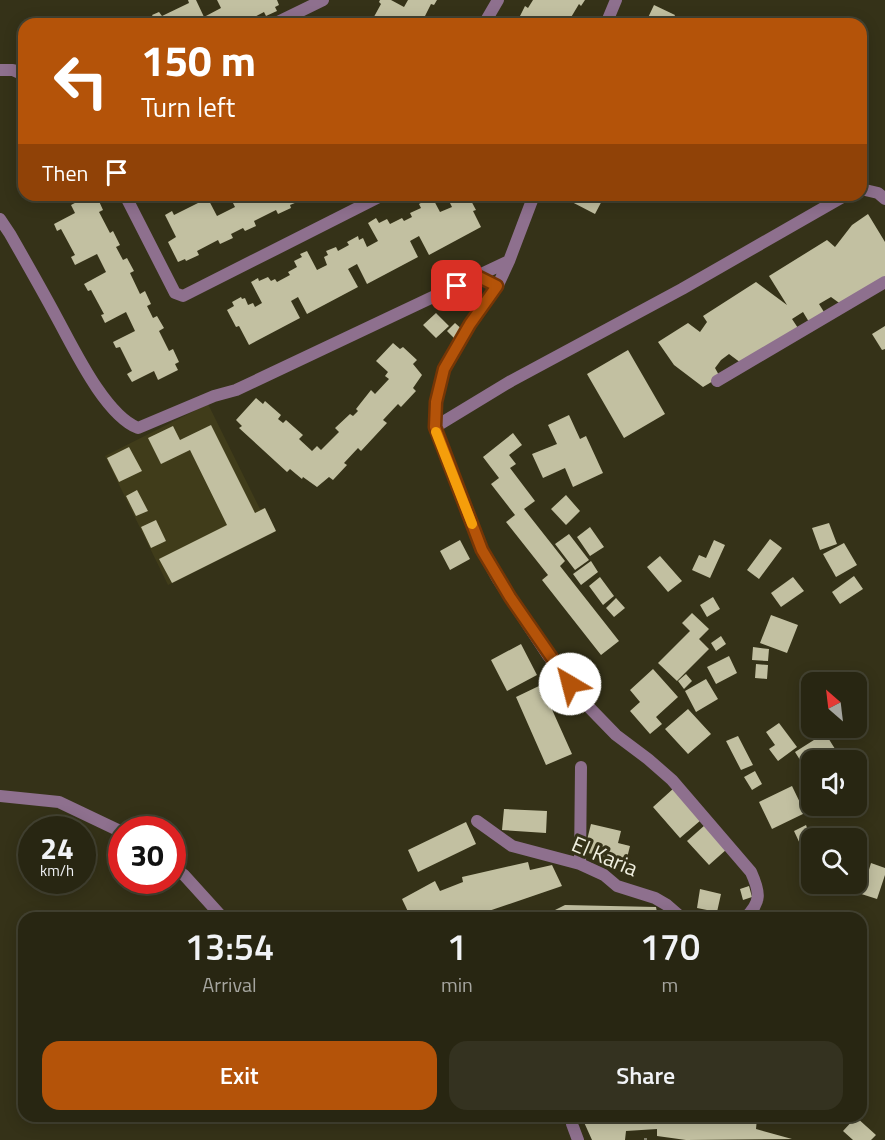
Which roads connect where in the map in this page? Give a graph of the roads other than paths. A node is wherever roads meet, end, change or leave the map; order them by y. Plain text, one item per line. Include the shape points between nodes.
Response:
1 (323, 0) edge
2 (498, 0) edge
3 (616, 0) edge
4 (286, 18) edge
5 (488, 18) edge
6 (608, 18) edge
7 (0, 70) edge
8 (18, 72) edge
9 (867, 190) edge
10 (885, 199) edge
11 (128, 201) edge
12 (371, 201) edge
13 (532, 201) edge
14 (836, 201) edge
15 (0, 219) edge
16 (509, 261) junction
17 (477, 276) junction
18 (885, 282) edge
19 (497, 286) junction
20 (717, 381) dead end
21 (435, 427) junction
22 (581, 767) dead end
23 (0, 796) edge
24 (477, 821) dead end
25 (108, 825) edge
26 (580, 864) junction
27 (186, 877) edge
28 (218, 912) edge
29 (675, 912) edge
30 (752, 912) edge
31 (573, 1122) edge
32 (578, 1140) edge

1 - 4 street
2 - 5 street
3 - 6 street
7 - 8 street
9 - 10 street
11 - 12 street via 175,293 183,296
13 - 16 street
14 - 21 street via 510,381
15 - 17 street via 87,372 120,416 138,428 236,390
16 - 17 street
16 - 19 street
17 - 19 street
18 - 20 street
19 - 21 street via 444,369
21 - 30 street via 482,550 497,578 582,700 616,735 672,780 751,872 759,889
22 - 26 street
23 - 25 street via 59,802
24 - 26 street, El Karia via 513,846
26 - 29 street, El Karia via 617,886 656,898
27 - 28 street
31 - 32 street

